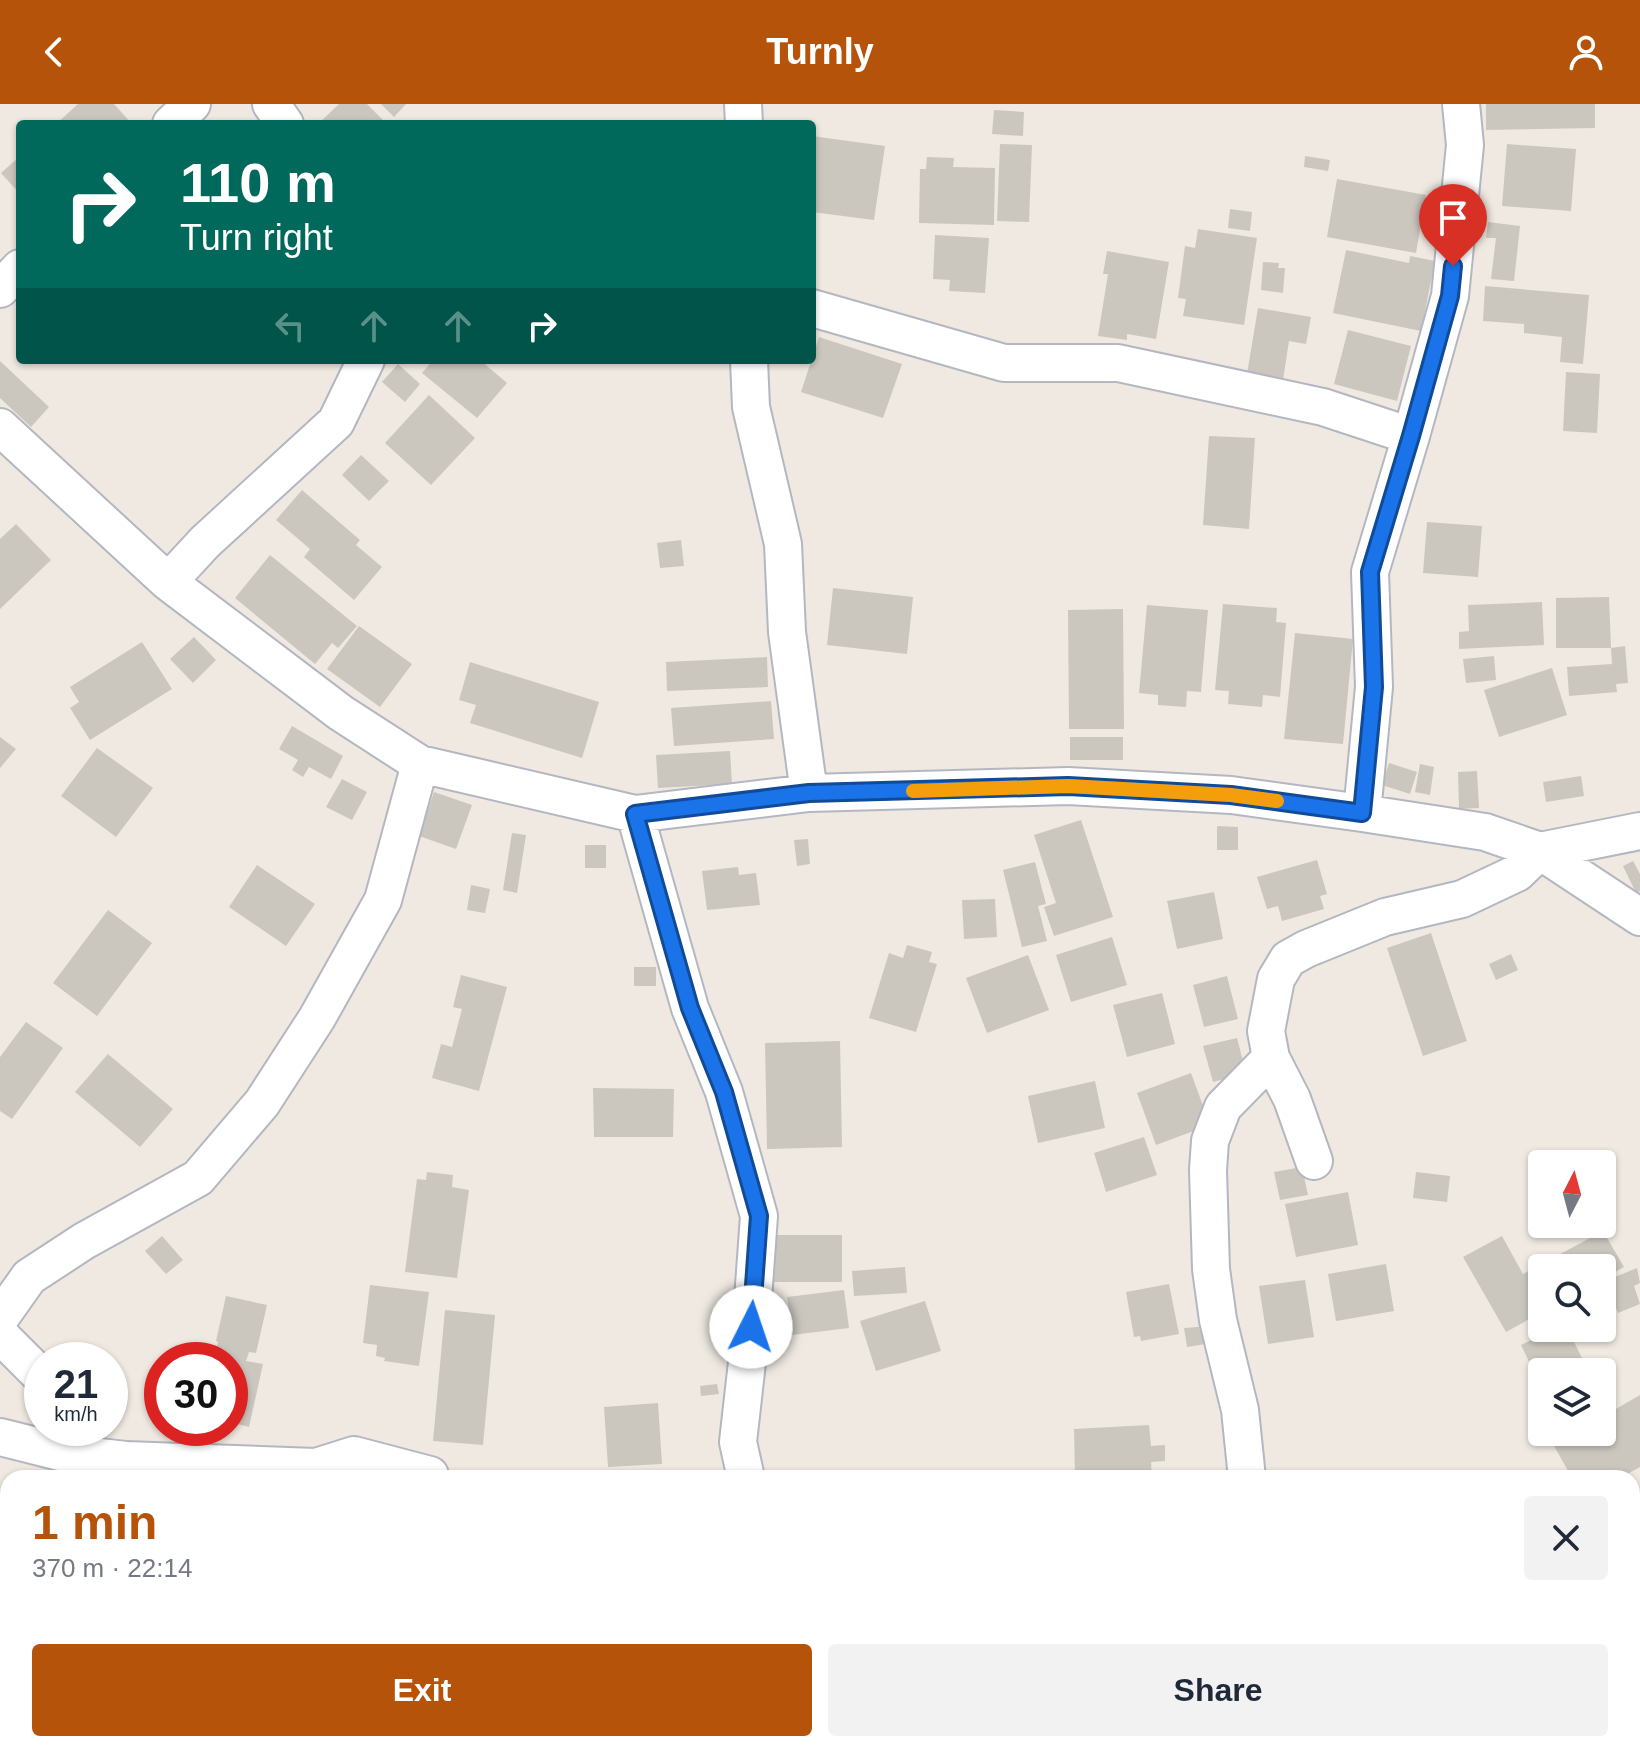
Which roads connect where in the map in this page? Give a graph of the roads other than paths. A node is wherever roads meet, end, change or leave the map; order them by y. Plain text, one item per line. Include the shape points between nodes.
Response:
1 (192, 104) edge
2 (1461, 104) edge
3 (175, 120) edge
4 (16, 272) edge
5 (0, 289) edge
6 (816, 309) edge
7 (364, 364) edge
8 (749, 364) edge
9 (0, 427) edge
10 (1411, 436) junction
11 (168, 582) junction
12 (420, 764) junction
13 (809, 793) junction
14 (1362, 813) junction
15 (635, 814) junction
16 (1640, 831) edge
17 (1540, 851) junction
18 (1640, 917) edge
19 (1271, 1058) junction
20 (1314, 1161) dead end
21 (0, 1318) edge
22 (0, 1335) edge
23 (24, 1359) edge
24 (0, 1437) edge
25 (112, 1446) edge
26 (126, 1460) junction
27 (411, 1470) edge
28 (744, 1470) edge
29 (1246, 1470) edge

1 - 3 street
2 - 10 street via 1465,145 1450,296
4 - 5 street
6 - 10 street via 1004,363 1118,363 1323,407
7 - 11 street via 336,422
8 - 13 street via 751,407 783,544 787,632
9 - 11 street
10 - 14 street via 1370,572 1374,687
11 - 12 street via 341,713
12 - 15 street
12 - 21 street via 383,900 262,1103 198,1178 29,1277
13 - 14 street via 1068,786 1231,795
13 - 15 street
14 - 17 street via 1485,832
15 - 28 street via 690,1008 724,1092 759,1216 738,1442
16 - 17 street
17 - 18 street
17 - 19 street via 1517,873 1462,899 1385,917 1288,959 1276,979 1266,1031
19 - 20 street
19 - 29 street via 1223,1107 1210,1141 1208,1170 1211,1269 1240,1410
22 - 23 street
24 - 26 street via 64,1453
25 - 26 street
26 - 27 street via 316,1467 354,1455

